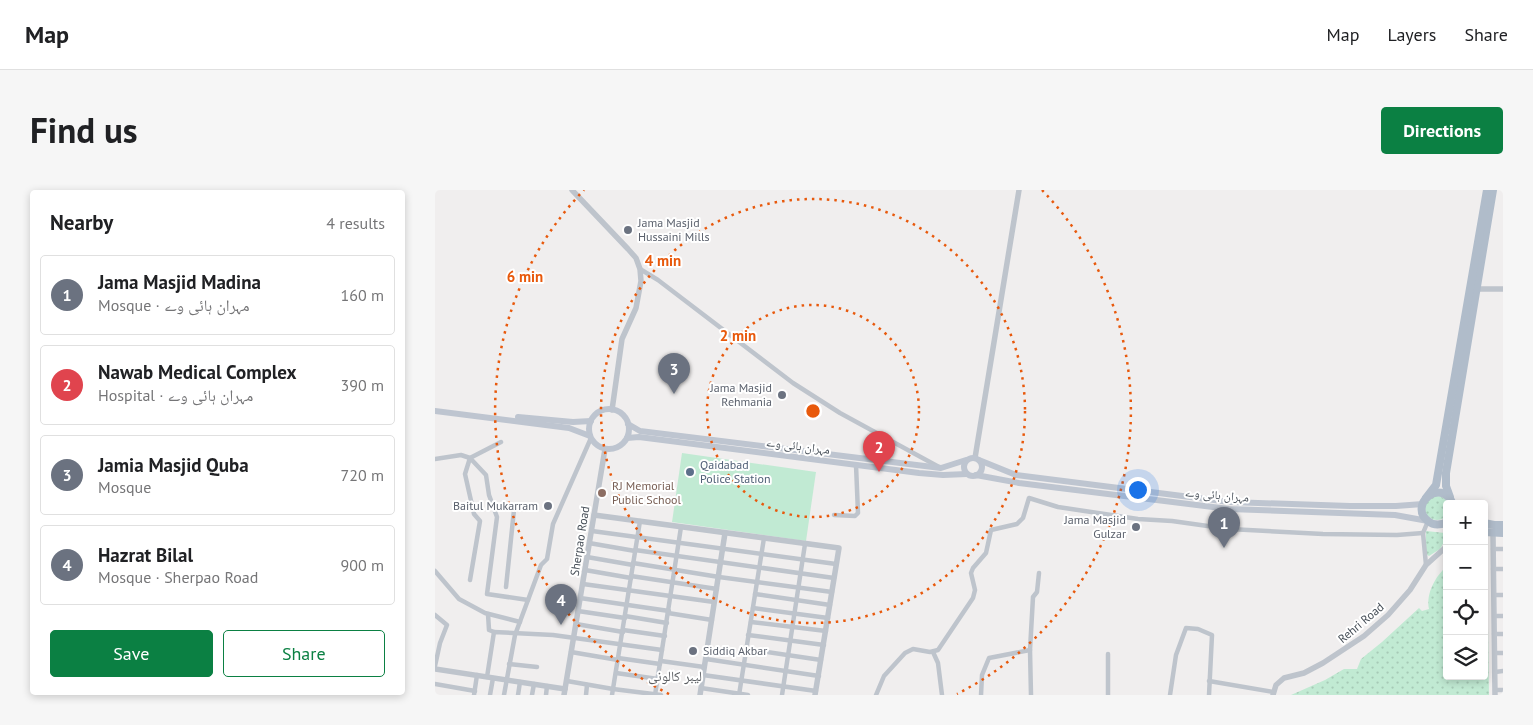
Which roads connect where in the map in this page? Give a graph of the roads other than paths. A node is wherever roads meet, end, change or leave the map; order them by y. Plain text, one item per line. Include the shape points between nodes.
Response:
1 (572, 190) edge
2 (1019, 190) edge
3 (1487, 190) edge
4 (1493, 190) edge
5 (640, 270) junction
6 (1474, 289) junction
7 (1503, 290) edge
8 (435, 407) edge
9 (612, 410) junction
10 (435, 411) edge
11 (591, 421) junction
12 (628, 424) junction
13 (590, 437) junction
14 (627, 438) junction
15 (501, 442) dead end
16 (605, 449) junction
17 (470, 458) junction
18 (435, 459) edge
19 (977, 459) junction
20 (966, 460) junction
21 (856, 465) junction
22 (941, 468) junction
23 (967, 474) junction
24 (976, 475) junction
25 (1451, 500) edge
26 (1452, 500) edge
27 (1424, 501) junction
28 (514, 510) dead end
29 (594, 515) junction
30 (834, 515) dead end
31 (640, 521) junction
32 (1428, 521) junction
33 (1443, 524) edge
34 (681, 527) junction
35 (1497, 530) edge
36 (591, 531) junction
37 (725, 533) junction
38 (1423, 533) junction
39 (637, 537) junction
40 (764, 538) junction
41 (679, 542) junction
42 (589, 543) junction
43 (805, 544) junction
44 (723, 549) junction
45 (1493, 549) junction
46 (1503, 549) edge
47 (635, 550) junction
48 (1443, 550) edge
49 (761, 555) junction
50 (677, 556) junction
51 (587, 557) junction
52 (803, 560) junction
53 (721, 562) junction
54 (633, 564) junction
55 (836, 564) junction
56 (1426, 565) junction
57 (759, 568) junction
58 (1503, 569) edge
59 (585, 570) junction
60 (675, 570) junction
61 (1493, 570) junction
62 (435, 571) edge
63 (801, 573) junction
64 (1039, 573) dead end
65 (631, 577) junction
66 (719, 577) junction
67 (834, 578) junction
68 (470, 580) dead end
69 (757, 581) junction
70 (673, 582) junction
71 (583, 584) junction
72 (506, 587) dead end
73 (799, 587) junction
74 (717, 589) junction
75 (629, 591) junction
76 (832, 592) junction
77 (755, 594) junction
78 (1494, 595) junction
79 (1503, 595) edge
80 (671, 596) junction
81 (580, 598) junction
82 (529, 600) junction
83 (797, 600) junction
84 (715, 602) junction
85 (627, 604) junction
86 (830, 605) junction
87 (753, 608) junction
88 (578, 611) junction
89 (668, 612) junction
90 (488, 614) junction
91 (795, 614) junction
92 (1494, 616) junction
93 (1503, 616) edge
94 (625, 617) junction
95 (436, 618) edge
96 (828, 618) junction
97 (712, 620) junction
98 (520, 622) junction
99 (751, 622) junction
100 (667, 623) junction
101 (576, 624) junction
102 (793, 628) junction
103 (623, 631) junction
104 (826, 631) junction
105 (495, 632) junction
106 (515, 634) junction
107 (1494, 634) junction
108 (1503, 634) edge
109 (749, 635) junction
110 (665, 636) junction
111 (574, 637) junction
112 (791, 641) junction
113 (824, 645) junction
114 (620, 646) junction
115 (746, 649) junction
116 (662, 650) junction
117 (1030, 650) junction
118 (571, 652) junction
119 (933, 652) junction
120 (1495, 653) junction
121 (1503, 653) edge
122 (1108, 654) dead end
123 (788, 655) junction
124 (618, 659) junction
125 (706, 659) junction
126 (821, 660) junction
127 (660, 662) junction
128 (509, 664) junction
129 (743, 666) junction
130 (435, 667) edge
131 (537, 667) dead end
132 (705, 667) junction
133 (786, 671) junction
134 (616, 672) junction
135 (1495, 672) junction
136 (1503, 672) edge
137 (477, 675) junction
138 (703, 675) junction
139 (819, 676) junction
140 (490, 677) junction
141 (658, 679) junction
142 (506, 680) junction
143 (741, 680) junction
144 (1209, 680) junction
145 (567, 681) junction
146 (520, 682) junction
147 (435, 684) edge
148 (534, 684) junction
149 (587, 684) junction
150 (547, 686) junction
151 (783, 686) junction
152 (613, 689) junction
153 (1503, 690) edge
154 (565, 692) edge
155 (701, 692) edge
156 (1495, 692) edge
157 (474, 693) edge
158 (816, 693) edge
159 (1273, 693) edge
160 (739, 694) edge
161 (490, 695) edge
162 (504, 695) edge
163 (518, 695) edge
164 (532, 695) edge
165 (546, 695) edge
166 (586, 695) edge
167 (613, 695) edge
168 (657, 695) edge
169 (748, 695) edge
170 (782, 695) edge
171 (876, 695) edge
172 (942, 695) edge
173 (981, 695) edge
174 (1031, 695) edge
175 (1108, 695) edge
176 (1169, 695) edge
177 (1209, 695) edge

1 - 5 street via 636,258
2 - 19 street
3 - 6 main road
4 - 6 main road
5 - 9 street via 636,308 622,339
5 - 22 street via 658,280 793,383 840,413
6 - 7 street
6 - 26 main road via 1446,473 1446,486
6 - 27 main road via 1436,486
8 - 11 main road via 519,418
9 - 11 main road via 597,413
9 - 12 main road via 622,415
10 - 13 main road via 569,428
11 - 13 main road
12 - 14 main road
12 - 22 main road via 640,431
13 - 16 main road
13 - 82 street via 553,524 547,559 541,566
14 - 16 main road via 621,445
14 - 21 main road, مہران ہائی وے
15 - 17 street
16 - 29 street, Sherpao Road
17 - 18 street via 461,455
17 - 68 street via 465,474 474,514 480,521
17 - 82 street via 486,475 497,517 487,594
19 - 20 main road
19 - 24 main road via 982,467
19 - 27 main road via 1017,475 1230,502 1396,506
20 - 22 main road
20 - 23 main road
21 - 23 main road, مہران ہائی وے via 943,475
21 - 30 street via 859,512 855,516
23 - 24 main road
24 - 32 main road, مہران ہائی وے via 1229,509 1395,515
25 - 27 main road via 1438,492
27 - 32 main road via 1422,510
28 - 72 street
29 - 31 street
29 - 36 street, Sherpao Road
31 - 34 street
31 - 39 street
32 - 33 main road
32 - 38 street
34 - 37 street
34 - 41 street
35 - 45 street
36 - 39 street
36 - 42 street, Sherpao Road
37 - 40 street
37 - 44 street
38 - 56 street
38 - 119 street via 1229,530 1058,507 1029,498 1023,518 1017,524 991,530 986,553 971,573 975,590 973,598 938,650
39 - 41 street
39 - 47 street
40 - 43 street
40 - 49 street
41 - 44 street
41 - 50 street
42 - 47 street
42 - 51 street, Sherpao Road
43 - 52 street
43 - 55 street via 839,548
44 - 49 street
44 - 53 street
45 - 46 street
45 - 61 street
47 - 50 street
47 - 54 street
48 - 56 street, Rehri Road
49 - 52 street
49 - 57 street
50 - 53 street
50 - 60 street
51 - 54 street
51 - 59 street, Sherpao Road
52 - 55 street
52 - 63 street
53 - 57 street
53 - 66 street
54 - 60 street
54 - 65 street
55 - 67 street
56 - 159 street, Rehri Road via 1410,590 1364,636 1304,673 1284,678
57 - 63 street
57 - 69 street
58 - 61 street
59 - 65 street
59 - 71 street, Sherpao Road
60 - 66 street
60 - 70 street
61 - 78 street
62 - 90 street via 459,600
63 - 67 street
63 - 73 street
64 - 117 street via 1037,592 1033,597
65 - 70 street
65 - 75 street
66 - 69 street
66 - 74 street
67 - 76 street
69 - 73 street
69 - 77 street
70 - 74 street
70 - 80 street
71 - 75 street
71 - 81 street, Sherpao Road
73 - 76 street
73 - 83 street
74 - 84 street
75 - 80 street
75 - 85 street
76 - 86 street
77 - 83 street
77 - 87 street
78 - 79 street
78 - 92 street
80 - 84 street
80 - 89 street
81 - 85 street
81 - 88 street, Sherpao Road
82 - 98 street
83 - 86 street
83 - 91 street
84 - 97 street
85 - 89 street
85 - 94 street
86 - 96 street
87 - 91 street
87 - 99 street
88 - 94 street
88 - 101 street, Sherpao Road
89 - 97 street
89 - 100 street
90 - 98 street
90 - 105 street via 489,630
91 - 96 street
91 - 102 street
92 - 93 street
92 - 107 street
94 - 100 street
94 - 103 street
95 - 130 street via 447,625
96 - 104 street
97 - 125 street
98 - 106 street
99 - 102 street
99 - 109 street
100 - 110 street
101 - 103 street
101 - 111 street, Sherpao Road
102 - 104 street
102 - 112 street
103 - 110 street
103 - 114 street
104 - 113 street
105 - 106 street
105 - 140 street
106 - 111 street
106 - 128 street
107 - 108 street
107 - 120 street
109 - 112 street
109 - 115 street
110 - 116 street
111 - 114 street
111 - 118 street, Sherpao Road
112 - 113 street
112 - 123 street
113 - 126 street
114 - 116 street
114 - 124 street
115 - 123 street
115 - 129 street
116 - 127 street
117 - 173 street via 989,658 982,675
117 - 174 street
118 - 124 street
118 - 145 street, Sherpao Road
119 - 171 street via 913,649 905,653 885,676
119 - 172 street via 938,663
120 - 121 street
120 - 135 street
122 - 175 street
123 - 126 street
123 - 133 street
124 - 127 street
124 - 134 street
125 - 129 street
125 - 132 street
126 - 139 street
127 - 132 street
127 - 141 street
128 - 131 street
128 - 142 street
129 - 133 street
129 - 143 street
130 - 137 street
132 - 138 street
133 - 139 street
133 - 151 street
134 - 141 street
134 - 152 street
135 - 136 street
135 - 156 street
137 - 140 street
137 - 157 street
138 - 143 street
138 - 155 street
139 - 158 street
140 - 142 street
140 - 161 street
141 - 168 street
142 - 146 street
142 - 162 street
143 - 151 street
143 - 160 street
144 - 159 street
144 - 176 street via 1212,635 1185,628
144 - 177 street
145 - 149 street
145 - 154 street, Sherpao Road
146 - 148 street
146 - 163 street
147 - 157 street
148 - 150 street
148 - 164 street
149 - 152 street
149 - 166 street
150 - 154 street
150 - 165 street
151 - 158 street
151 - 170 street
152 - 167 street
152 - 168 street
153 - 156 street
155 - 160 street
160 - 169 street

